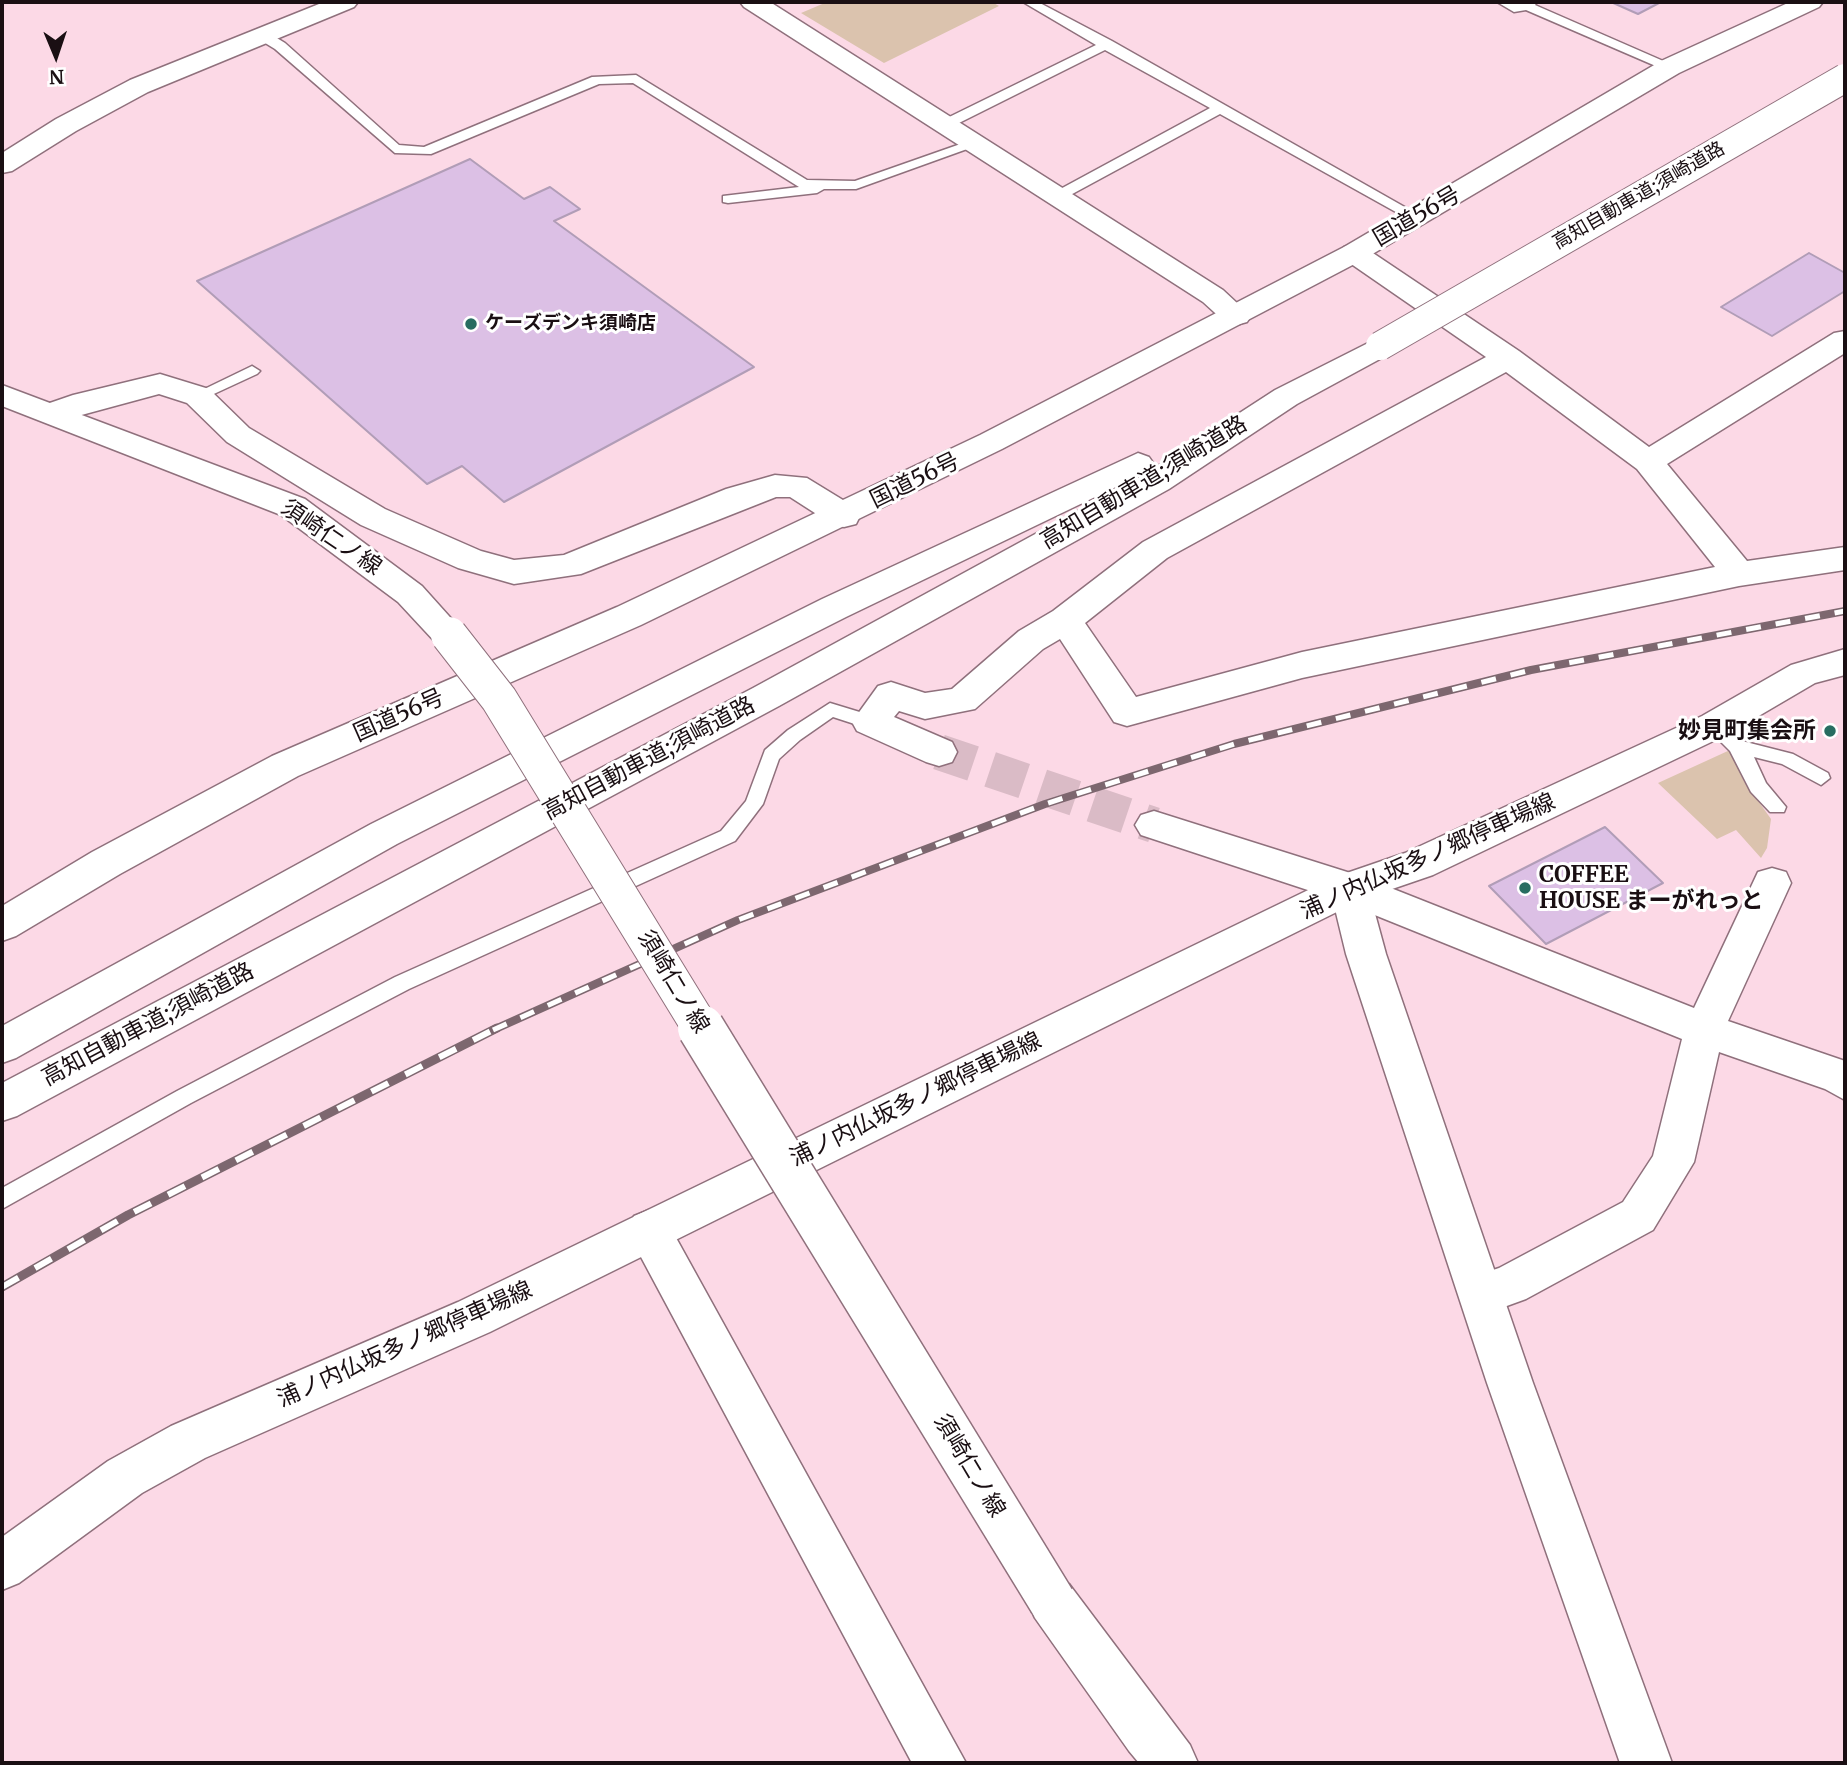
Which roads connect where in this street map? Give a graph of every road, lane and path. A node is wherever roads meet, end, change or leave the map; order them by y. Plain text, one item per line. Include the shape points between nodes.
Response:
1 (345, 2) edge
2 (753, 2) edge
3 (1028, 2) edge
4 (1503, 2) edge
5 (1810, 2) edge
6 (1528, 3) edge
7 (262, 35) junction
8 (1107, 44) junction
9 (1670, 67) junction
10 (1845, 78) edge
11 (1221, 108) junction
12 (944, 125) junction
13 (974, 144) junction
14 (2, 165) edge
15 (856, 185) junction
16 (1058, 196) junction
17 (728, 199) dead end
18 (1417, 218) junction
19 (1354, 253) junction
20 (1236, 316) junction
21 (1845, 340) edge
22 (1508, 358) junction
23 (253, 370) dead end
24 (2, 395) edge
25 (198, 396) junction
26 (1286, 397) junction
27 (52, 413) junction
28 (1648, 462) junction
29 (844, 516) junction
30 (1845, 559) edge
31 (1739, 574) junction
32 (1065, 620) junction
33 (1845, 662) edge
34 (870, 722) junction
35 (1725, 736) junction
36 (939, 752) tunnel mouth
37 (1821, 778) dead end
38 (1777, 807) dead end
39 (1154, 825) tunnel mouth
40 (1772, 883) dead end
41 (1349, 888) junction
42 (2, 925) edge
43 (1704, 1030) junction
44 (2, 1046) edge
45 (1845, 1082) edge
46 (2, 1103) edge
47 (2, 1199) edge
48 (649, 1230) junction
49 (1482, 1294) junction
50 (2, 1566) edge
51 (940, 1763) edge
52 (1172, 1763) edge
53 (1646, 1763) edge

1 - 7 main road
2 - 12 main road
3 - 8 lane
4 - 6 lane via 1518,9
5 - 9 main road, 国道56号
6 - 9 lane
7 - 14 main road via 139,86
7 - 15 lane via 395,149 426,151 597,80 636,79 804,184
8 - 11 lane
8 - 12 lane
9 - 18 main road, 国道56号
10 - 26 main road, 高知自動車道;須崎道路, bridge
11 - 16 lane
11 - 18 lane
12 - 13 main road
13 - 15 lane
13 - 16 main road
15 - 17 lane
16 - 20 main road via 1213,296
18 - 19 main road, 国道56号
19 - 20 main road, 国道56号
19 - 22 main road
20 - 29 main road, 国道56号
21 - 28 main road
22 - 28 main road
22 - 32 main road via 1155,550
23 - 25 lane
24 - 27 main road, 須崎仁ノ線
25 - 27 main road via 160,384
25 - 29 main road via 238,435 373,516 470,560 514,572 569,566 775,486 796,486
26 - 44 main road, 高知自動車道;須崎道路 via 834,608 396,828
26 - 46 main road, 高知自動車道;須崎道路 via 1158,481 766,697
27 - 52 main road, 須崎仁ノ線, bridge via 293,507 389,577 449,635 499,699 1052,1601
28 - 31 main road
29 - 42 main road, 国道56号 via 629,616 285,766
30 - 31 main road
31 - 32 main road via 1302,665 1127,713
32 - 34 main road via 1031,640 962,700 925,706 891,695
33 - 35 main road, 浦ノ内仏坂多ノ郷停車場線 via 1803,674
34 - 36 main road
34 - 47 lane via 830,710 794,734 771,755 754,804 728,836 402,984 184,1097
35 - 37 lane
35 - 38 lane via 1748,763 1758,787
35 - 41 main road, 浦ノ内仏坂多ノ郷停車場線 via 1419,864
39 - 41 main road
40 - 43 main road
41 - 43 main road
41 - 48 main road, 浦ノ内仏坂多ノ郷停車場線
41 - 49 main road via 1366,954
43 - 45 main road
43 - 49 main road via 1673,1162 1638,1216 1510,1285
48 - 50 main road, 浦ノ内仏坂多ノ郷停車場線 via 474,1317 188,1442 125,1477
48 - 51 main road
49 - 53 main road

